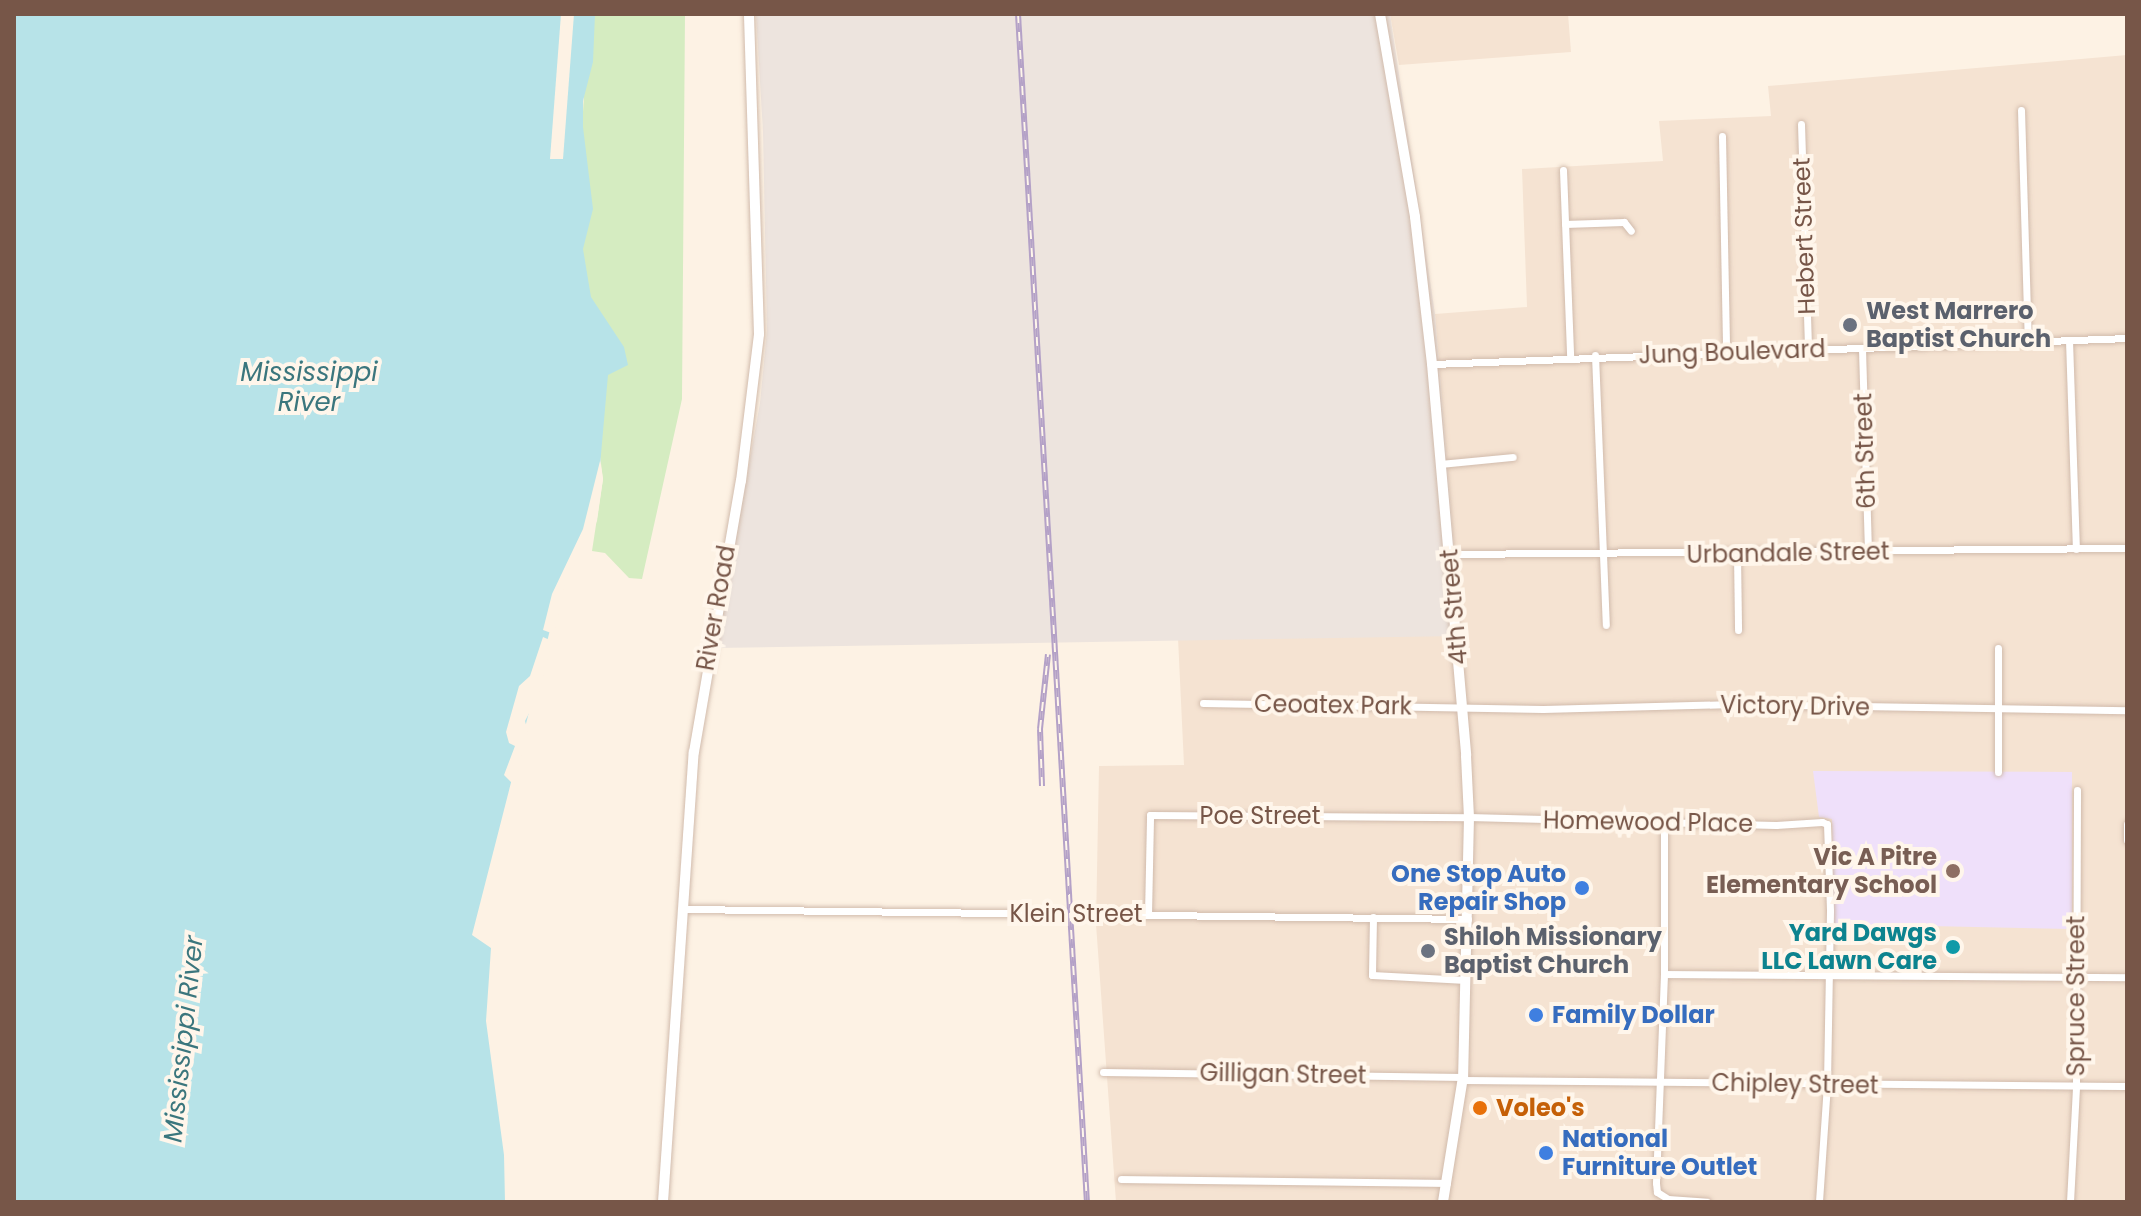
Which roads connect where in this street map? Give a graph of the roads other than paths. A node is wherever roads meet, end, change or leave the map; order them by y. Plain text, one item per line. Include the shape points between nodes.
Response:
1 (749, 14) edge
2 (1380, 14) edge
3 (2021, 110) dead end
4 (1801, 124) dead end
5 (1722, 136) dead end
6 (1563, 170) dead end
7 (1565, 224) junction
8 (1631, 231) dead end
9 (2127, 338) edge
10 (2069, 340) junction
11 (2028, 342) junction
12 (1808, 348) junction
13 (1862, 349) junction
14 (1726, 352) junction
15 (1595, 355) junction
16 (1570, 356) junction
17 (1432, 364) junction
18 (1513, 457) dead end
19 (1441, 464) junction
20 (2127, 548) edge
21 (2076, 549) junction
22 (1868, 552) junction
23 (1450, 554) junction
24 (1605, 554) junction
25 (1737, 554) junction
26 (1606, 625) dead end
27 (1738, 630) dead end
28 (1998, 648) dead end
29 (1203, 703) dead end
30 (1462, 707) junction
31 (1998, 709) junction
32 (2127, 710) edge
33 (1998, 772) dead end
34 (2077, 790) dead end
35 (1469, 817) junction
36 (1664, 823) junction
37 (2127, 824) edge
38 (2127, 840) edge
39 (685, 909) junction
40 (1148, 914) junction
41 (1373, 917) junction
42 (1468, 919) junction
43 (1664, 974) junction
44 (1828, 974) junction
45 (2077, 977) junction
46 (2127, 977) edge
47 (1466, 980) junction
48 (1103, 1072) dead end
49 (1463, 1078) junction
50 (1661, 1082) junction
51 (1827, 1084) junction
52 (2076, 1086) junction
53 (2127, 1086) edge
54 (1121, 1179) dead end
55 (1447, 1183) junction
56 (663, 1202) edge
57 (1443, 1202) edge
58 (1707, 1202) edge
59 (1819, 1202) edge
60 (2070, 1202) edge

1 - 39 main road, River Road via 759,334 741,481 698,723
2 - 17 main road, 4th Street via 1415,217
3 - 11 street
4 - 12 street, Hebert Street
5 - 14 street
6 - 7 street
7 - 8 street via 1624,222
7 - 16 street
9 - 10 street, Jung Boulevard
10 - 11 street, Jung Boulevard
10 - 21 street
11 - 13 street, Jung Boulevard
12 - 13 street, Jung Boulevard
12 - 14 street, Jung Boulevard
13 - 22 street, 6th Street
14 - 15 street, Jung Boulevard
15 - 16 street, Jung Boulevard
15 - 24 street
16 - 17 street, Jung Boulevard
17 - 19 main road, 4th Street
18 - 19 street
19 - 23 main road, 4th Street
20 - 21 street, Urbandale Street
21 - 22 street, Urbandale Street
22 - 25 street, Urbandale Street
23 - 24 street, Urbandale Street
23 - 30 main road, 4th Street
24 - 25 street, Urbandale Street
24 - 26 street
25 - 27 street
28 - 31 street
29 - 30 street, Ceoatex Park
30 - 31 street, Victory Drive via 1733,704
30 - 35 main road, 4th Street
31 - 32 street, Victory Drive
31 - 33 street
34 - 45 street, Spruce Street
35 - 36 street, Homewood Place
35 - 40 street, Poe Street via 1150,815
35 - 42 main road, 4th Street
36 - 43 street
36 - 44 street, Homewood Place via 1827,824
37 - 38 street
39 - 40 street, Klein Street
39 - 56 main road, River Road
40 - 41 street, Klein Street
41 - 42 street, Klein Street
41 - 47 street via 1372,975
42 - 47 main road, 4th Street
43 - 44 street
43 - 50 street
44 - 45 street
44 - 51 street
45 - 46 street
45 - 52 street, Spruce Street
47 - 49 main road, 4th Street
48 - 49 street, Gilligan Street
49 - 50 street, Chipley Street
49 - 55 main road, 4th Street
50 - 51 street, Chipley Street
50 - 58 street via 1657,1192 1668,1199
51 - 52 street, Chipley Street
51 - 59 street
52 - 53 street, Chipley Street
52 - 60 street, Spruce Street
54 - 55 street
55 - 57 main road, 4th Street

